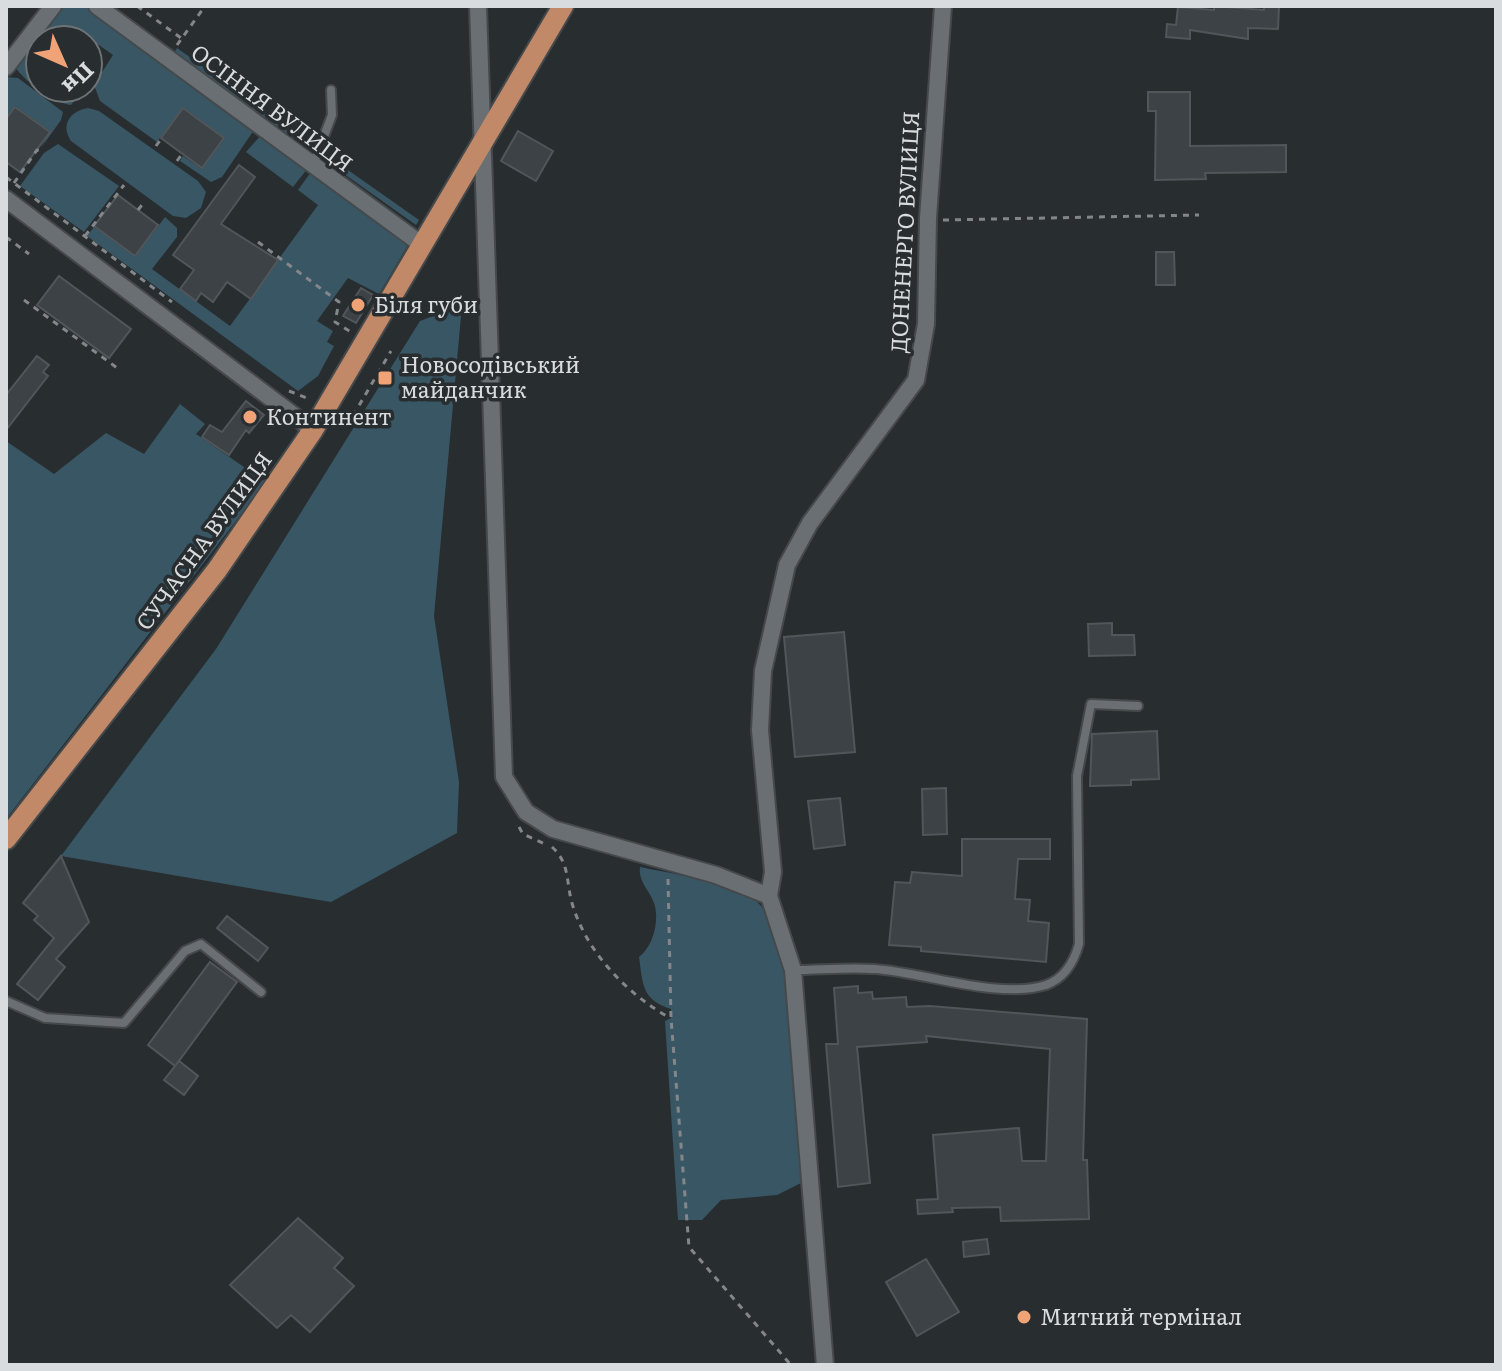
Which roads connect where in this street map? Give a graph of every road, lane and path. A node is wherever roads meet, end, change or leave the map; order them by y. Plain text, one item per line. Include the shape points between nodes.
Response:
1 (53, 6) edge
2 (97, 6) edge
3 (137, 6) edge
4 (205, 6) edge
5 (478, 6) edge
6 (563, 6) edge
7 (943, 6) edge
8 (181, 38) junction
9 (167, 58) junction
10 (6, 67) edge
11 (331, 90) dead end
12 (161, 139) dead end
13 (156, 146) dead end
14 (481, 146) junction
15 (41, 151) dead end
16 (182, 154) dead end
17 (177, 161) dead end
18 (313, 165) junction
19 (6, 177) edge
20 (14, 183) junction
21 (124, 185) dead end
22 (6, 199) edge
23 (145, 201) dead end
24 (138, 210) dead end
25 (1199, 215) dead end
26 (928, 218) junction
27 (85, 236) junction
28 (6, 237) edge
29 (258, 242) dead end
30 (421, 244) junction
31 (29, 254) dead end
32 (24, 300) dead end
33 (181, 309) dead end
34 (351, 332) dead end
35 (391, 351) dead end
36 (120, 370) dead end
37 (289, 391) dead end
38 (309, 399) dead end
39 (347, 426) dead end
40 (313, 430) junction
41 (1138, 706) dead end
42 (517, 824) dead end
43 (6, 839) edge
44 (667, 862) junction
45 (769, 896) junction
46 (793, 970) junction
47 (261, 992) dead end
48 (6, 1001) edge
49 (671, 1018) junction
50 (791, 1365) edge
51 (825, 1365) edge

1 - 10 street
2 - 9 street, ОСІННЯ ВУЛИЦЯ
3 - 8 path
4 - 8 path
5 - 14 street
6 - 14 main road, СУЧАСНА ВУЛИЦЯ
7 - 26 street, ДОНЕНЕРГО ВУЛИЦЯ
8 - 9 path
9 - 18 street, ОСІННЯ ВУЛИЦЯ
11 - 18 lane via 332,115
12 - 13 path
14 - 30 main road, СУЧАСНА ВУЛИЦЯ
14 - 44 street via 504,777 526,812 553,829
15 - 20 path
16 - 17 path
18 - 30 street, ОСІННЯ ВУЛИЦЯ
19 - 20 path
20 - 27 path
21 - 27 path
22 - 40 street
23 - 24 path
25 - 26 path
26 - 45 street, ДОНЕНЕРГО ВУЛИЦЯ via 926,324 916,380 810,523 787,565 774,614 763,671 760,730 773,872
27 - 33 path
28 - 31 path
29 - 34 path via 339,302 335,322
30 - 40 main road, СУЧАСНА ВУЛИЦЯ
32 - 36 path
35 - 39 path
37 - 38 path
40 - 43 main road, СУЧАСНА ВУЛИЦЯ via 217,570
41 - 46 lane via 1091,704 1077,776 1079,944 1063,975 1022,988 874,969
42 - 49 path via 523,834 554,847 563,858 573,907 613,974 645,1004
44 - 45 street
44 - 49 path
45 - 46 street
46 - 51 street
47 - 48 lane via 201,944 185,951 124,1023 45,1018
49 - 50 path via 689,1247

